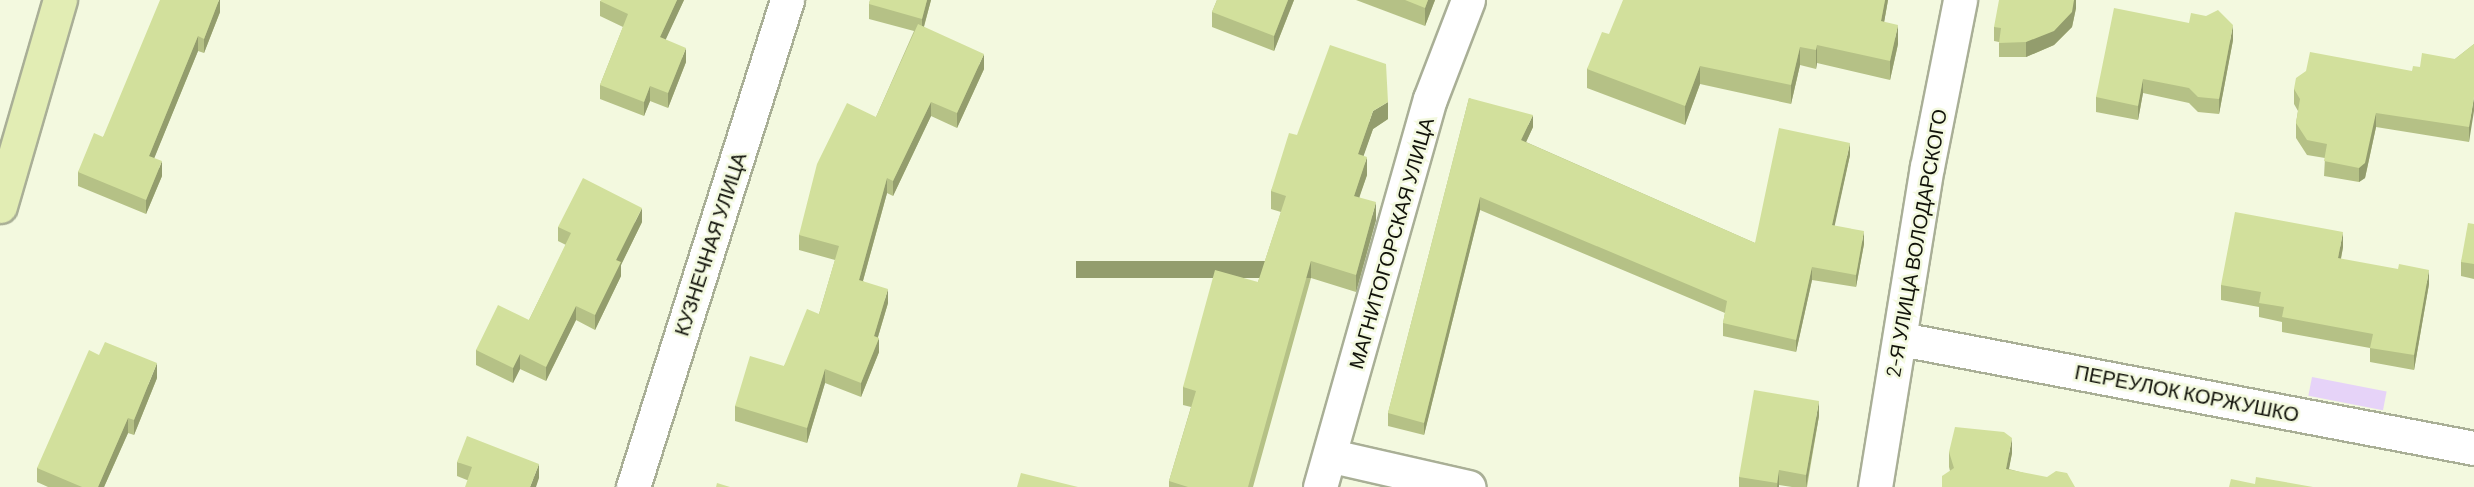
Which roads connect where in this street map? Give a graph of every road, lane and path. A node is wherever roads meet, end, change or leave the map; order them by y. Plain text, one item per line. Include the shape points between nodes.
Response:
1 (60, 0) edge
2 (787, 0) edge
3 (1467, 0) edge
4 (1960, 0) edge
5 (0, 206) edge
6 (1901, 339) junction
7 (2474, 448) edge
8 (1332, 456) junction
9 (633, 487) edge
10 (1320, 487) edge
11 (1469, 487) edge
12 (1875, 487) edge

1 - 5 main road
2 - 9 street, КУЗНЕЧНАЯ УЛИЦА
3 - 8 street, МАГНИТОГОРСКАЯ УЛИЦА via 1431,99
4 - 6 street, 2-Я УЛИЦА ВОЛОДАРСКОГО via 1927,167
6 - 7 street, ПЕРЕУЛОК КОРЖУШКО
6 - 12 street, 2-Я УЛИЦА ВОЛОДАРСКОГО
8 - 10 street, МАГНИТОГОРСКАЯ УЛИЦА
8 - 11 street

